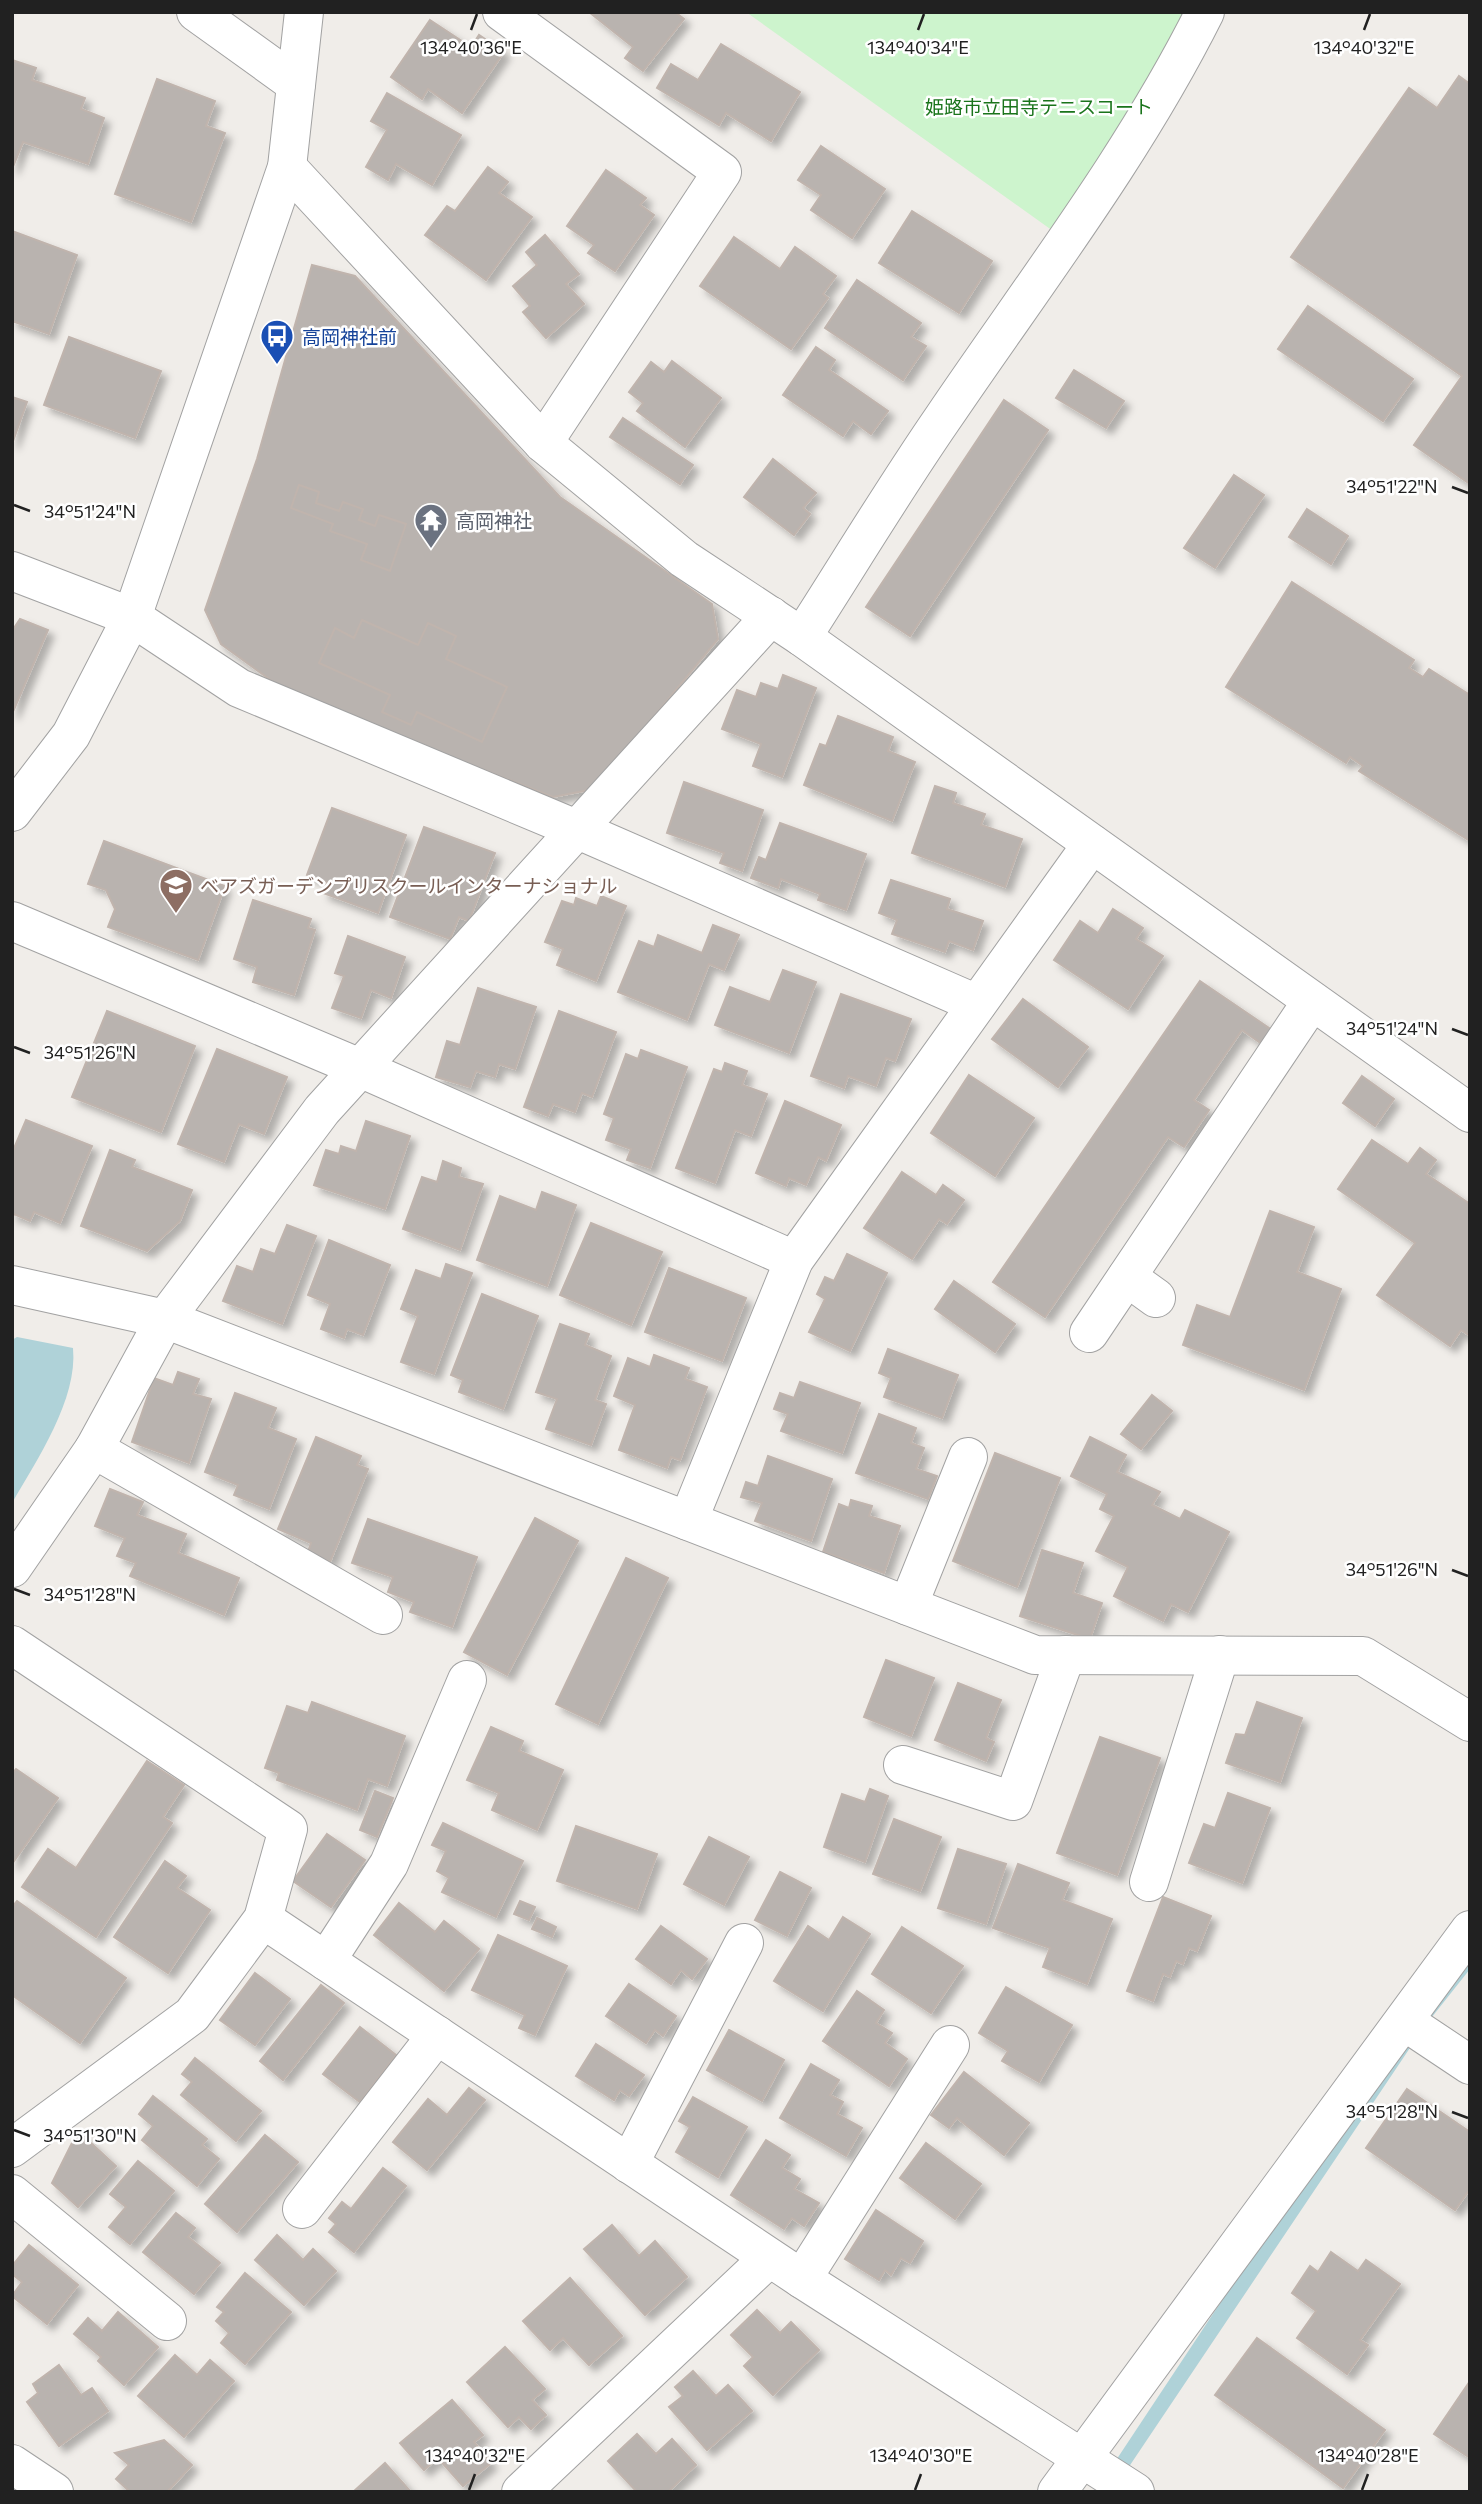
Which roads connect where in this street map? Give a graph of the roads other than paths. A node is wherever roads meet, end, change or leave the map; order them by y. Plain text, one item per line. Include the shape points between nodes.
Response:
1 (196, 12) edge
2 (304, 12) edge
3 (502, 12) edge
4 (1205, 12) edge
5 (296, 84) junction
6 (287, 167) junction
7 (543, 443) junction
8 (12, 571) edge
9 (132, 617) junction
10 (787, 626) junction
11 (12, 812) edge
12 (576, 829) junction
13 (1092, 844) junction
14 (12, 921) edge
15 (1312, 1001) junction
16 (977, 1004) junction
17 (360, 1068) junction
18 (1470, 1113) edge
19 (794, 1261) junction
20 (12, 1285) edge
21 (165, 1319) junction
22 (1089, 1333) dead end
23 (94, 1449) junction
24 (968, 1457) dead end
25 (688, 1521) junction
26 (12, 1568) edge
27 (908, 1606) junction
28 (383, 1615) dead end
29 (12, 1645) edge
30 (1066, 1655) junction
31 (1220, 1655) junction
32 (467, 1680) dead end
33 (1470, 1722) edge
34 (903, 1765) dead end
35 (1149, 1882) dead end
36 (263, 1919) junction
37 (1470, 1930) edge
38 (744, 1943) dead end
39 (326, 1961) junction
40 (1404, 2021) junction
41 (437, 2035) junction
42 (950, 2045) dead end
43 (1454, 2055) edge
44 (12, 2148) edge
45 (629, 2164) junction
46 (12, 2194) edge
47 (302, 2209) dead end
48 (769, 2258) junction
49 (802, 2279) junction
50 (167, 2321) dead end
51 (1082, 2459) junction
52 (12, 2464) edge
53 (1135, 2491) edge
54 (54, 2492) edge
55 (521, 2492) edge
56 (1057, 2492) edge

1 - 5 street
2 - 5 street
3 - 7 street via 722,172
4 - 10 street via 1067,241 942,419
5 - 6 street
6 - 7 street
6 - 9 street
7 - 10 street via 684,559
8 - 9 street
9 - 11 street via 71,735
9 - 12 street via 239,688
10 - 12 street
10 - 13 street
12 - 16 street
12 - 17 street
13 - 15 street
13 - 16 street
14 - 17 street
15 - 18 street
15 - 22 street via 1141,1287
16 - 19 street
17 - 19 street
17 - 21 street via 321,1110
19 - 25 street
20 - 21 street
21 - 23 street
21 - 25 street
23 - 26 street
23 - 28 street
24 - 27 street
25 - 27 street
27 - 30 street via 1035,1655
29 - 36 street via 288,1829
30 - 31 street
30 - 34 street via 1013,1801
31 - 33 street via 1363,1656
31 - 35 street
32 - 39 street via 389,1864
36 - 39 street
36 - 44 street via 192,2015
37 - 40 street
38 - 45 street
39 - 41 street
40 - 43 street
40 - 51 street
41 - 45 street
41 - 47 street
42 - 49 street
45 - 48 street
46 - 50 street
48 - 49 street
48 - 55 street
49 - 51 street
51 - 53 street
51 - 56 street
52 - 54 street

